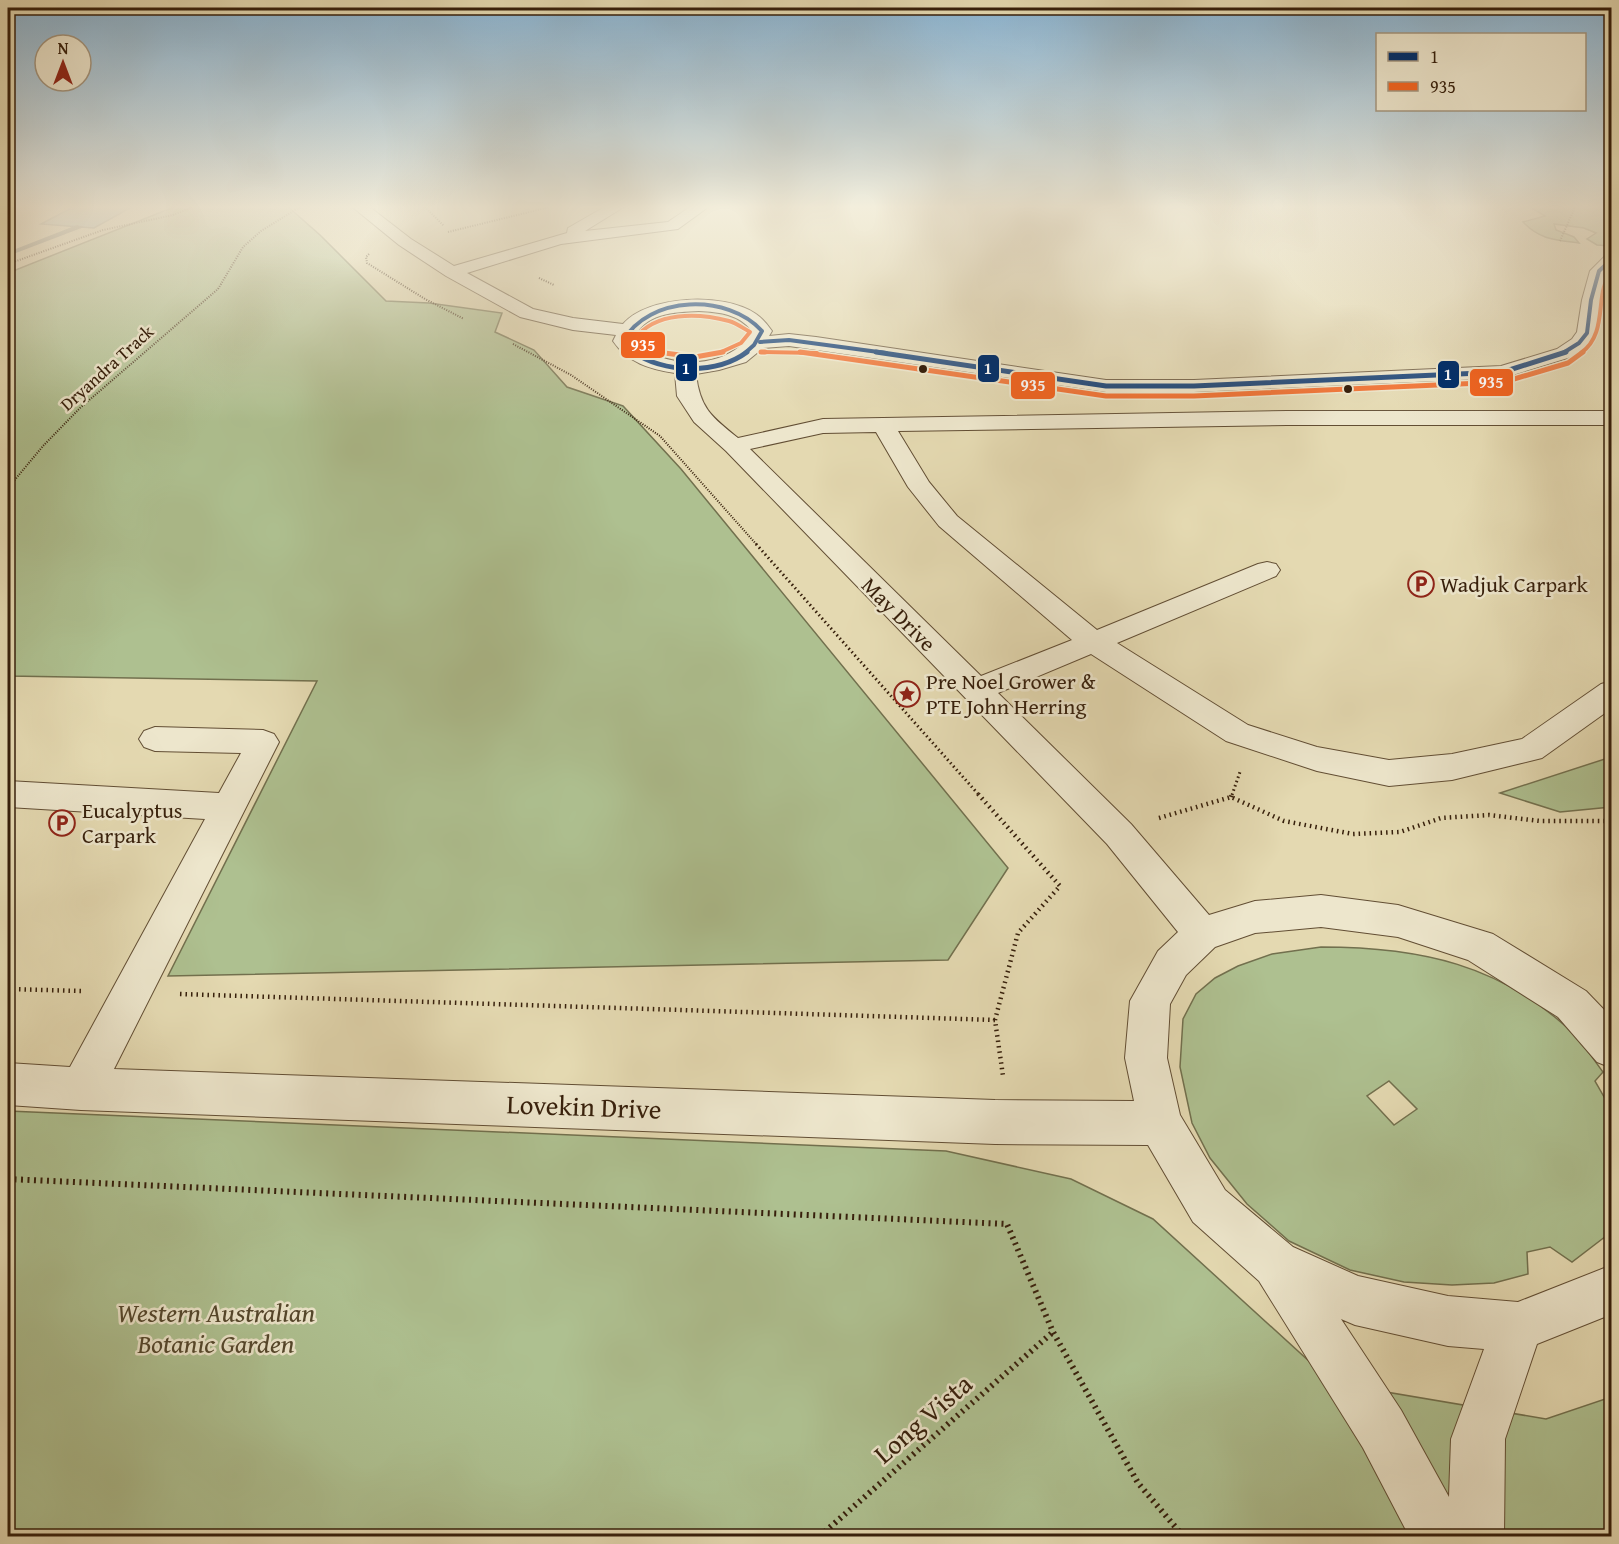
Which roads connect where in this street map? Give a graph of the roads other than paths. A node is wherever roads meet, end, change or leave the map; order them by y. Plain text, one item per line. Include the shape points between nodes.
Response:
1 (461, 277) edge
2 (1598, 277) edge
3 (1590, 309) junction
4 (1611, 324) edge
5 (625, 330) junction
6 (760, 342) junction
7 (685, 368) junction
8 (1611, 418) edge
9 (884, 426) junction
10 (734, 446) junction
11 (1267, 570) dead end
12 (1092, 641) junction
13 (975, 691) junction
14 (1611, 692) edge
15 (155, 739) dead end
16 (8, 794) edge
17 (229, 807) junction
18 (1202, 934) junction
19 (1611, 1048) edge
20 (8, 1084) edge
21 (81, 1089) junction
22 (1160, 1123) junction
23 (1276, 1264) junction
24 (1611, 1289) edge
25 (1518, 1326) junction
26 (1439, 1536) edge
27 (1476, 1536) edge

1 - 5 street via 527,313
2 - 3 street
3 - 4 street
3 - 6 street via 1587,333 1564,353 1503,372 1455,376 1106,386 816,343
5 - 6 street via 654,312 699,305 722,307 756,321 762,331
5 - 7 street via 623,341 628,351 662,365
6 - 7 street via 750,352 732,360
7 - 10 street, May Drive via 688,396 705,422
8 - 9 street via 1287,418
9 - 10 street via 823,426
9 - 12 street via 907,471 932,505
10 - 13 street, May Drive
11 - 12 street
12 - 13 street
12 - 14 street via 1237,733 1317,759 1389,773 1452,767 1531,749
13 - 18 street, May Drive via 1119,834
15 - 17 street via 263,742
16 - 17 street
17 - 21 street
18 - 19 street via 1255,917 1321,911 1398,921 1479,946 1572,1004
18 - 22 street via 1172,963 1150,1001 1146,1058
20 - 21 street, Lovekin Drive
21 - 22 street, Lovekin Drive via 995,1122
22 - 23 street via 1209,1206
23 - 25 street via 1355,1300 1448,1321
23 - 26 street via 1382,1429
24 - 25 street
25 - 27 street via 1478,1439

